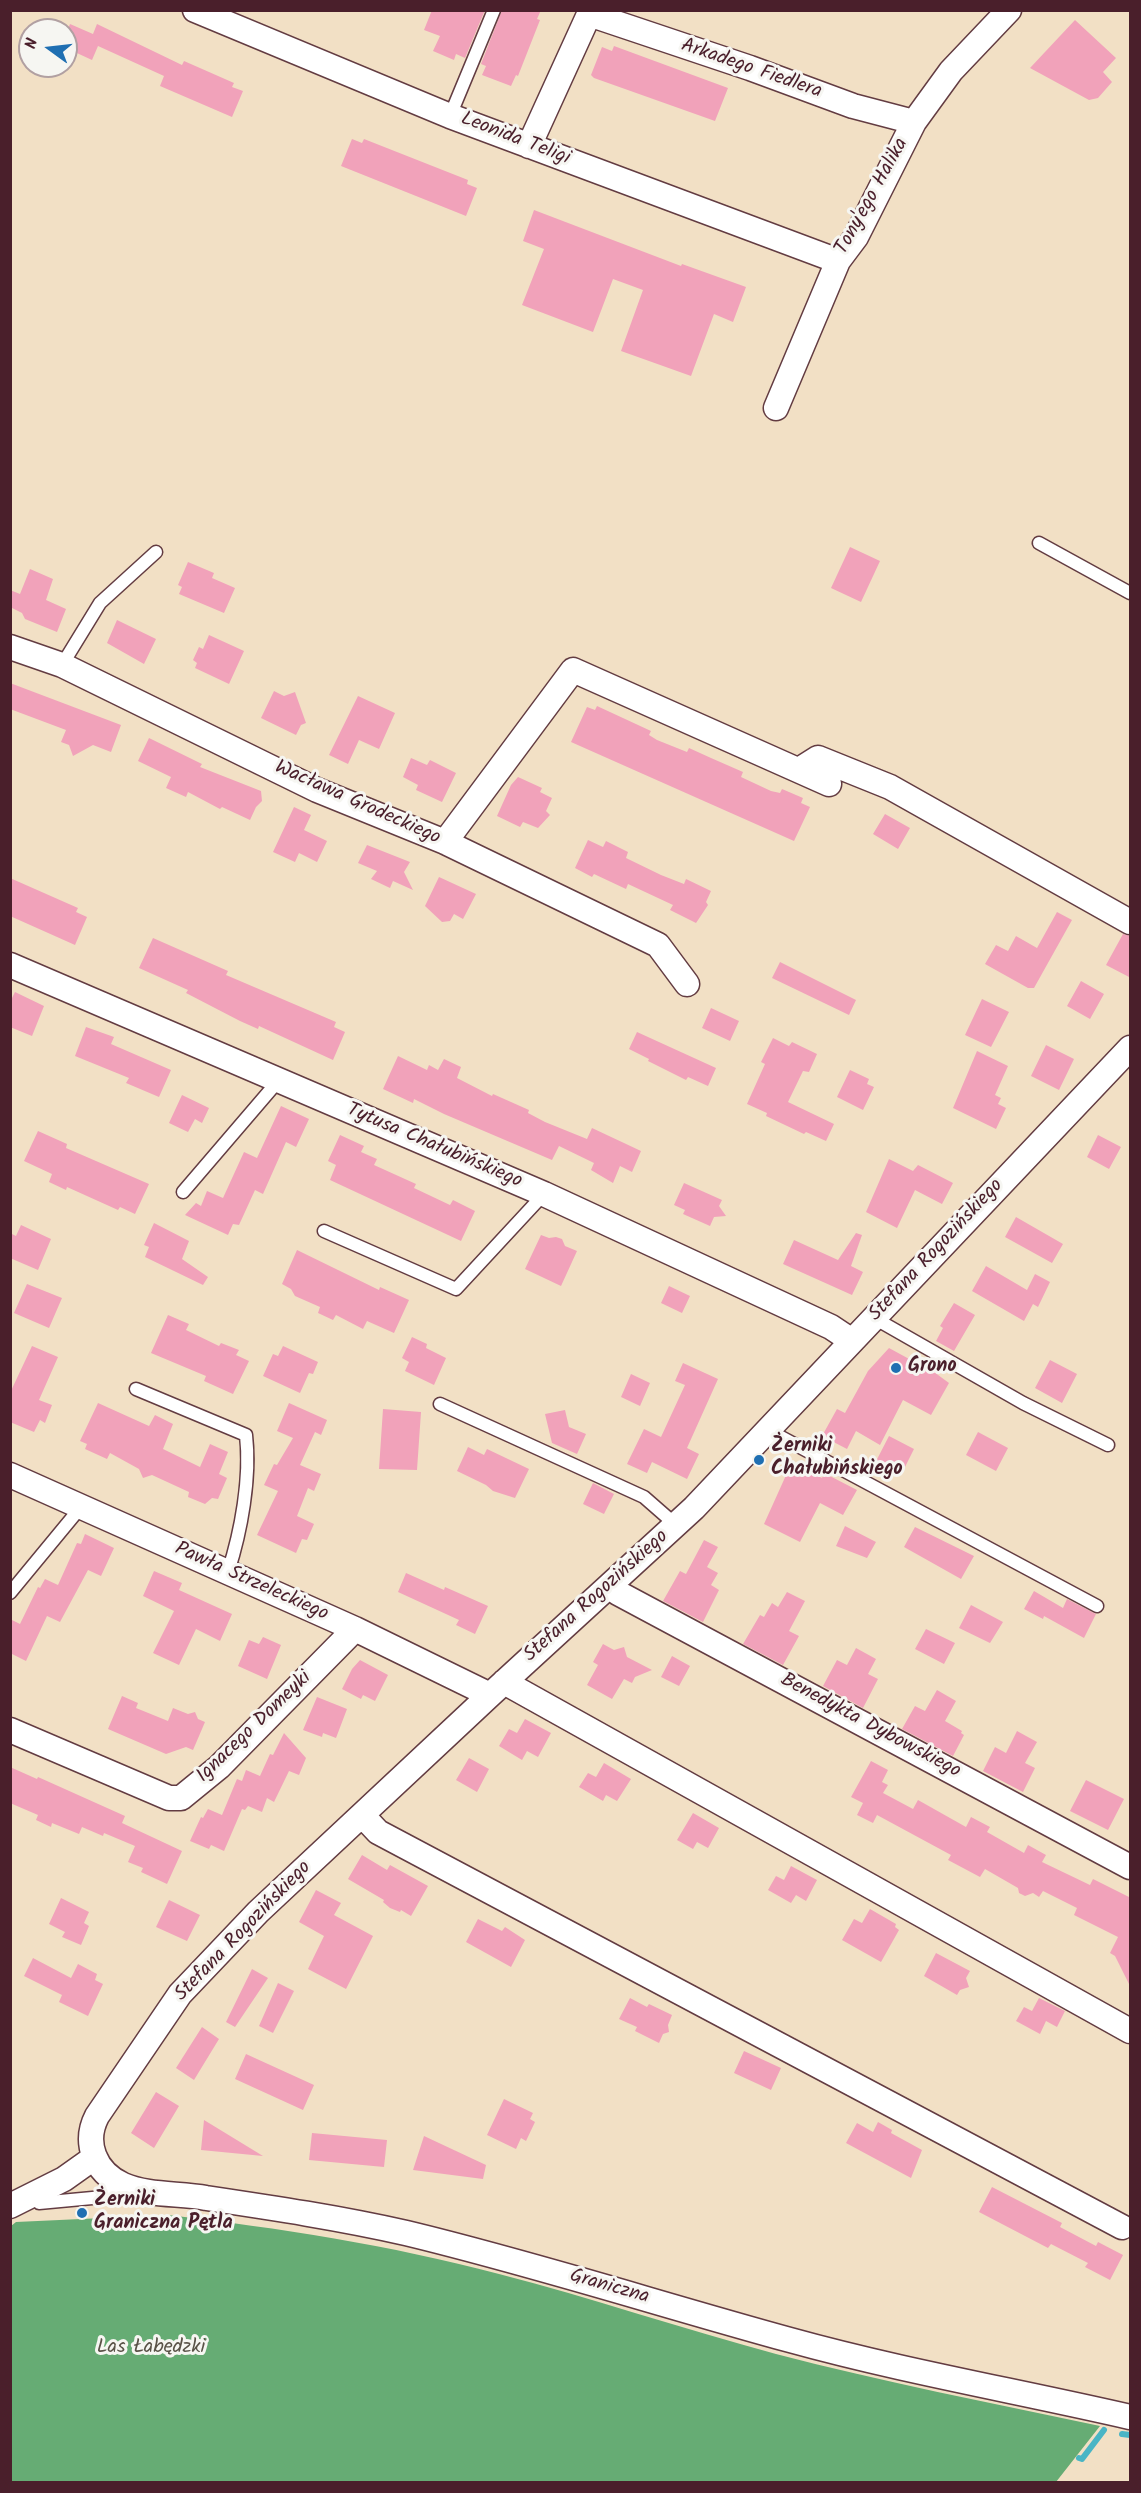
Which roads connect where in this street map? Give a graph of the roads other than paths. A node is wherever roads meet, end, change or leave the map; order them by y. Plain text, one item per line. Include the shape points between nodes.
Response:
1 (195, 10) edge
2 (494, 10) edge
3 (1009, 10) edge
4 (586, 12) edge
5 (450, 116) junction
6 (914, 122) junction
7 (529, 146) junction
8 (838, 261) junction
9 (776, 408) dead end
10 (1040, 543) dead end
11 (156, 552) dead end
12 (1131, 593) edge
13 (10, 647) edge
14 (62, 665) junction
15 (799, 770) junction
16 (829, 784) dead end
17 (445, 842) junction
18 (1131, 922) edge
19 (12, 968) edge
20 (687, 984) dead end
21 (1131, 1048) edge
22 (279, 1080) junction
23 (183, 1192) dead end
24 (544, 1194) junction
25 (324, 1231) dead end
26 (874, 1318) junction
27 (852, 1341) junction
28 (136, 1389) dead end
29 (440, 1404) dead end
30 (768, 1430) junction
31 (1108, 1445) dead end
32 (10, 1475) edge
33 (81, 1507) junction
34 (676, 1525) junction
35 (228, 1572) junction
36 (610, 1586) junction
37 (10, 1593) edge
38 (1097, 1606) dead end
39 (355, 1629) junction
40 (497, 1688) junction
41 (10, 1730) edge
42 (362, 1815) junction
43 (1131, 1867) edge
44 (1131, 2031) edge
45 (95, 2157) junction
46 (115, 2180) junction
47 (17, 2203) edge
48 (1122, 2227) dead end
49 (1131, 2417) edge

1 - 5 street, Leonida Teligi
2 - 5 lane
3 - 6 street, Tony'ego Halika via 951,71
4 - 6 street, Arkadego Fiedlera via 853,106
4 - 7 street, Arkadego Fiedlera
5 - 7 street, Leonida Teligi
6 - 8 street, Tony'ego Halika via 856,237
7 - 8 street, Leonida Teligi
8 - 9 street, Tony'ego Halika
10 - 12 lane
11 - 14 lane via 100,603
13 - 14 street, Wacława Grodeckiego
14 - 17 street, Wacława Grodeckiego via 317,790
15 - 16 street
15 - 17 street via 573,670
15 - 18 street via 818,758 890,788
17 - 20 street, Wacława Grodeckiego via 658,945
19 - 22 street, Tytusa Chałubińskiego
21 - 26 street, Stefana Rogozińskiego
22 - 23 lane
22 - 24 street, Tytusa Chałubińskiego
24 - 25 lane via 456,1289
24 - 27 street, Tytusa Chałubińskiego via 831,1327
26 - 27 street, Stefana Rogozińskiego
26 - 31 lane
27 - 30 street, Stefana Rogozińskiego
28 - 35 lane via 246,1435 248,1454 238,1542
29 - 34 lane via 644,1497
30 - 34 street, Stefana Rogozińskiego
30 - 38 lane
32 - 33 street, Pawła Strzeleckiego
33 - 35 street, Pawła Strzeleckiego
33 - 37 lane
34 - 36 street, Stefana Rogozińskiego
35 - 39 street, Pawła Strzeleckiego
36 - 40 street, Stefana Rogozińskiego
36 - 43 street, Benedykta Dybowskiego
39 - 40 street, Pawła Strzeleckiego
39 - 41 street, Ignacego Domeyki via 219,1767 181,1798 169,1798
40 - 42 street, Stefana Rogozińskiego
40 - 44 street, Pawła Strzeleckiego
42 - 45 street, Stefana Rogozińskiego via 258,1912 180,1994 97,2115 90,2137
42 - 48 street via 378,1832
45 - 46 street, Graniczna
45 - 47 street via 64,2179
46 - 47 lane via 104,2197
46 - 49 street, Graniczna via 144,2190 402,2232 489,2253 792,2341

